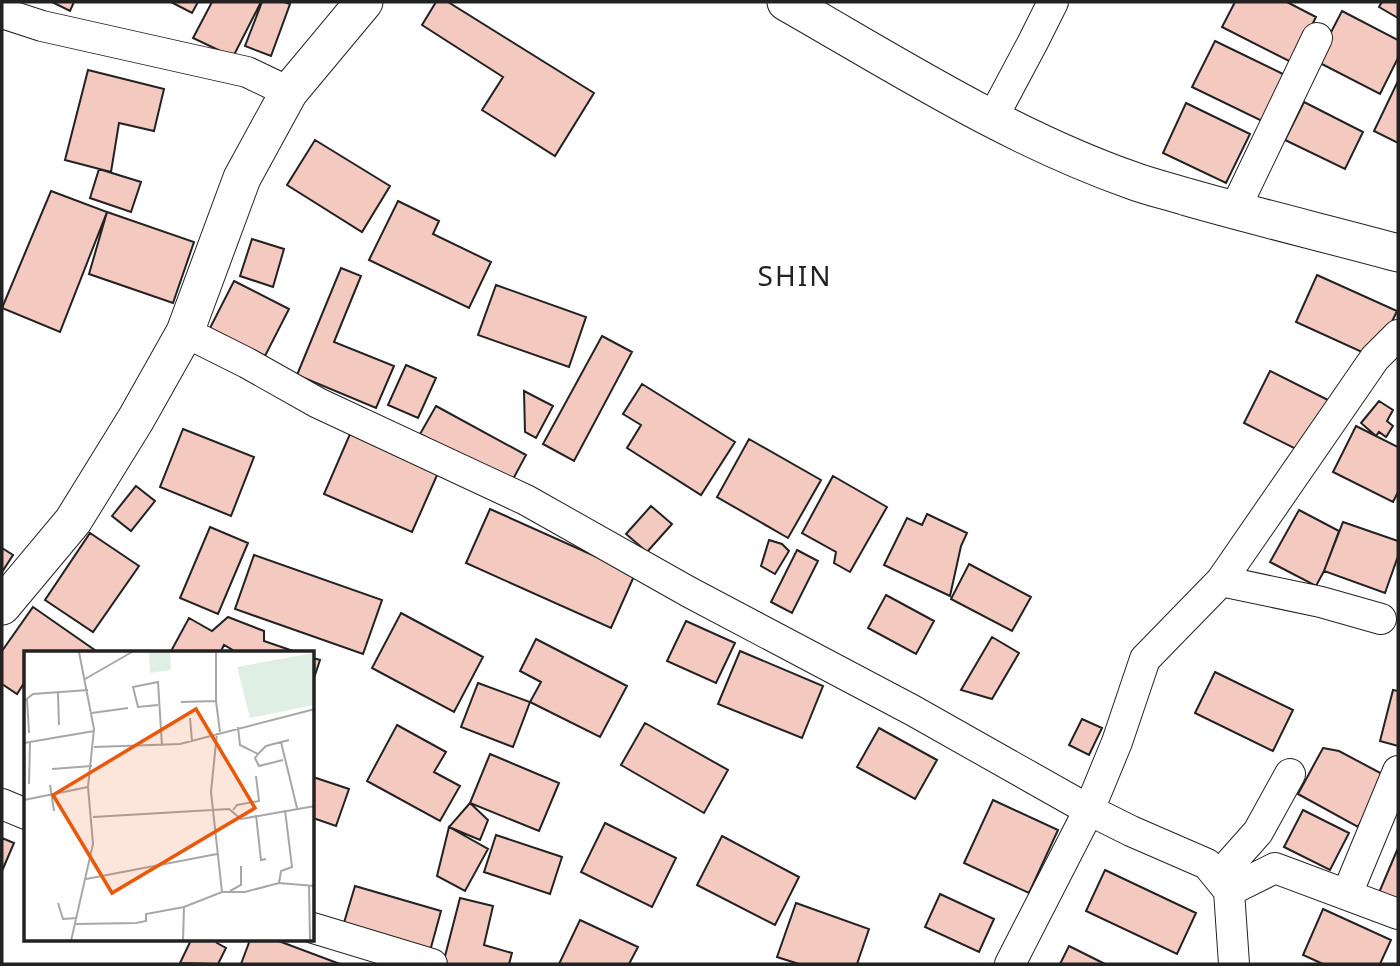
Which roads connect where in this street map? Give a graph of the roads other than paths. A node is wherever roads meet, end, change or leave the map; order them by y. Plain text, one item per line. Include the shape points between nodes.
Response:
1 (364, 2) edge
2 (786, 2) edge
3 (1053, 2) edge
4 (2, 13) edge
5 (1317, 38) dead end
6 (289, 92) junction
7 (992, 119) junction
8 (1234, 211) junction
9 (1398, 253) edge
10 (185, 332) junction
11 (1398, 335) edge
12 (1221, 581) junction
13 (2, 606) edge
14 (1381, 619) dead end
15 (1398, 771) edge
16 (1290, 774) dead end
17 (2, 804) edge
18 (1089, 810) junction
19 (24, 813) edge
20 (1223, 884) junction
21 (1347, 894) junction
22 (1398, 914) edge
23 (315, 929) edge
24 (432, 964) edge
25 (1010, 964) edge
26 (1234, 964) edge

1 - 6 street
2 - 7 street
3 - 7 street
4 - 6 street via 247,72
5 - 8 street
6 - 10 street via 242,178
7 - 8 street via 1131,180
8 - 9 street
10 - 13 street via 74,521
10 - 18 street via 318,403 526,500
11 - 12 street via 1376,358
12 - 14 street
12 - 18 street via 1145,659
15 - 21 street
16 - 20 street
17 - 19 street
18 - 20 street via 1207,864
18 - 25 street
20 - 21 street via 1275,868
20 - 26 street
21 - 22 street
23 - 24 street

